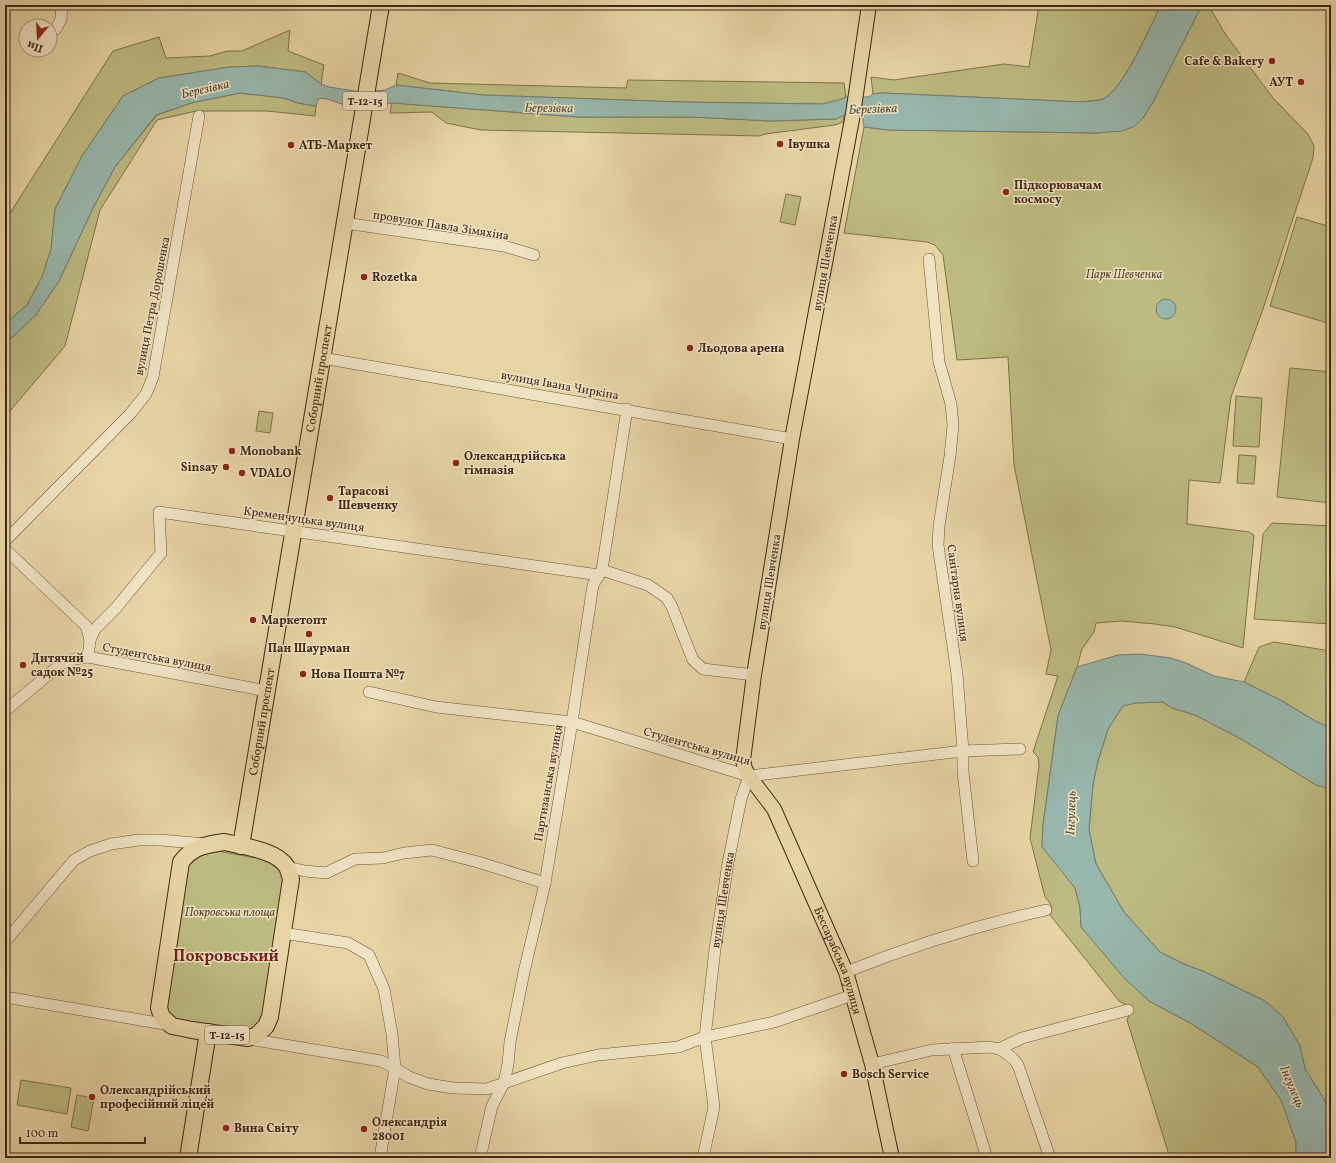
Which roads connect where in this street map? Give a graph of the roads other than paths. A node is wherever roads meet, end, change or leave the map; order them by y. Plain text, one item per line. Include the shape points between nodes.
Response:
1 (62, 5) edge
2 (381, 5) edge
3 (869, 5) edge
4 (58, 25) edge
5 (199, 116) dead end
6 (345, 223) junction
7 (534, 255) dead end
8 (929, 259) dead end
9 (322, 358) junction
10 (627, 409) junction
11 (792, 439) junction
12 (294, 530) junction
13 (5, 542) edge
14 (5, 549) edge
15 (600, 572) junction
16 (90, 640) junction
17 (88, 657) junction
18 (754, 675) junction
19 (267, 691) junction
20 (369, 692) dead end
21 (5, 711) edge
22 (572, 722) junction
23 (1020, 748) dead end
24 (963, 751) junction
25 (749, 776) junction
26 (210, 844) junction
27 (241, 846) junction
28 (973, 861) dead end
29 (287, 867) junction
30 (545, 883) junction
31 (1046, 910) dead end
32 (283, 933) junction
33 (5, 942) edge
34 (846, 972) junction
35 (853, 995) junction
36 (5, 998) edge
37 (1128, 1010) dead end
38 (172, 1026) junction
39 (208, 1032) junction
40 (705, 1037) junction
41 (248, 1038) junction
42 (953, 1048) junction
43 (999, 1049) junction
44 (872, 1064) junction
45 (395, 1068) junction
46 (504, 1083) junction
47 (188, 1158) edge
48 (380, 1158) edge
49 (480, 1158) edge
50 (703, 1158) edge
51 (892, 1158) edge
52 (987, 1158) edge
53 (1050, 1158) edge

1 - 4 street
2 - 6 highway, Соборний проспект / Т-12-15
3 - 11 main road, вулиця Шевченка via 853,114
5 - 13 street, вулиця Петра Дорошенка via 153,377 146,394 130,414
6 - 7 street, провулок Павла Зімяхіна via 504,246
6 - 9 highway, Соборний проспект / Т-12-15
8 - 24 street, Санітарна вулиця via 939,362 951,404 953,425 938,545 957,674
9 - 10 street, вулиця Івана Чиркіна
9 - 12 highway, Соборний проспект / Т-12-15
10 - 11 street, вулиця Івана Чиркіна
10 - 15 street, Партизанська вулиця
11 - 18 main road, вулиця Шевченка
12 - 15 street, Кременчуцька вулиця
12 - 16 street, Кременчуцька вулиця via 160,512 161,553 116,608 95,629
12 - 19 highway, Соборний проспект / Т-12-15
14 - 16 street, Студентська вулиця via 86,626
15 - 18 street, Кременчуцька вулиця via 648,585 667,598 693,660 703,669
15 - 22 street, Партизанська вулиця via 593,584
16 - 17 street, Студентська вулиця
17 - 19 street, Студентська вулиця
17 - 21 street via 74,658 61,664
18 - 25 main road, вулиця Шевченка via 743,760
19 - 27 highway, Соборний проспект / Т-12-15
20 - 22 street, Студентська вулиця via 436,707
22 - 25 street, Студентська вулиця
22 - 30 street, Партизанська вулиця
23 - 24 street, Студентська вулиця
24 - 25 street, Студентська вулиця
24 - 28 street, Санітарна вулиця
25 - 34 main road, Бессарабська вулиця via 774,809
25 - 40 street, вулиця Шевченка via 741,799 728,863
26 - 27 highway via 224,842
26 - 33 street via 140,840 111,844 90,851 74,860
26 - 38 highway via 187,853 181,862 159,1008 162,1017
27 - 29 highway via 259,849 279,859
29 - 30 street via 304,872 326,873 356,860 432,850
29 - 32 highway, Т-12-15 via 291,879
30 - 46 street, Партизанська вулиця via 524,972
31 - 34 street via 980,926 903,950
32 - 41 highway, Т-12-15 via 270,1017 266,1026 257,1035
32 - 45 street via 348,943 369,955 384,989
34 - 35 main road, Бессарабська вулиця
35 - 40 street via 774,1022
35 - 44 main road, Бессарабська вулиця
36 - 38 street
37 - 43 street via 1022,1038
38 - 39 highway, Т-12-15
39 - 41 highway, Т-12-15
39 - 47 highway, Т-12-15
40 - 46 street via 678,1047 598,1055 562,1063
40 - 50 street, вулиця Шевченка via 714,1107
41 - 45 street via 381,1061
42 - 43 street
42 - 44 street via 932,1050
42 - 52 street
43 - 53 street via 1007,1053 1018,1065
44 - 51 main road, Бессарабська вулиця
45 - 46 street via 409,1078 453,1088 487,1089
45 - 48 street
46 - 49 street, Партизанська вулиця via 492,1106

